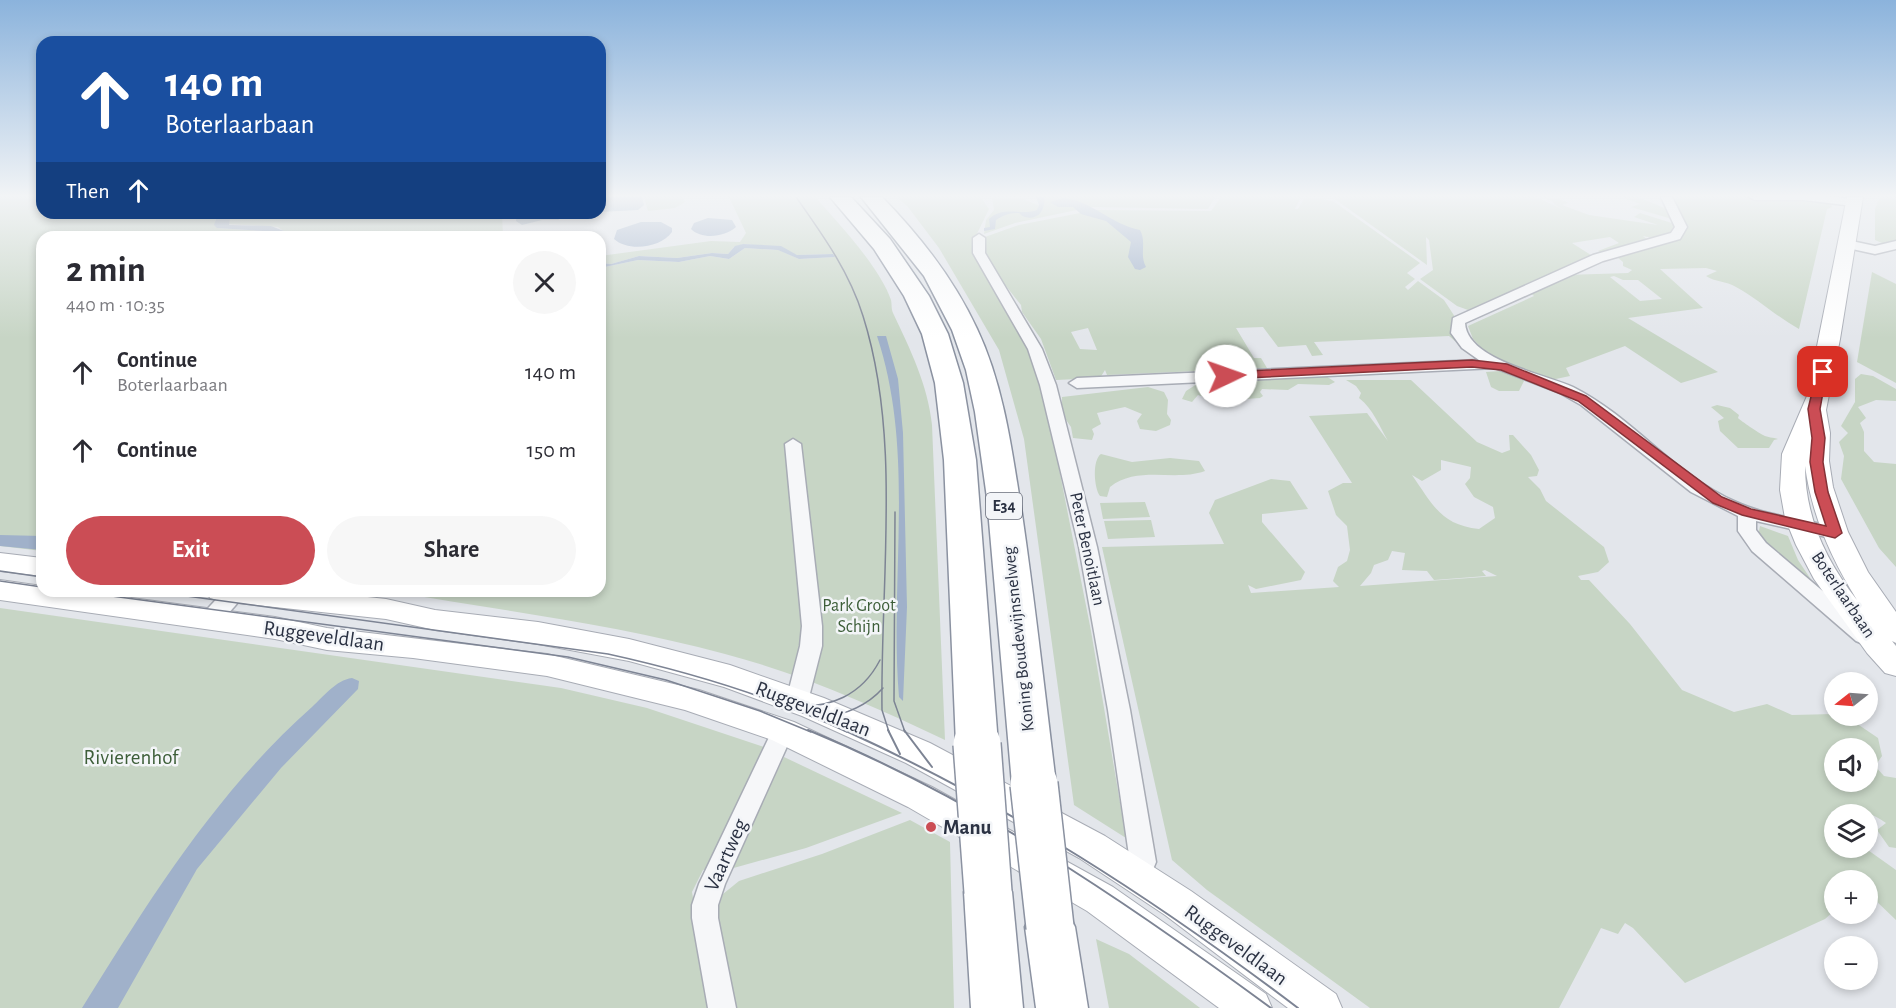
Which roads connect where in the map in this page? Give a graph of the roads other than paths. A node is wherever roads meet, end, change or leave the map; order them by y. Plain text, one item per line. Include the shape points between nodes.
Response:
1 (883, 244) edge
2 (913, 244) edge
3 (979, 244) edge
4 (1647, 244) edge
5 (1847, 244) joint
6 (1896, 244) edge
7 (1503, 366) junction
8 (1077, 383) dead end
9 (1814, 409) junction
10 (793, 444) dead end
11 (1747, 512) junction
12 (1800, 525) junction
13 (1835, 533) junction
14 (0, 562) edge
15 (36, 566) edge
16 (0, 590) edge
17 (36, 595) edge
18 (50, 597) edge
19 (223, 597) edge
20 (274, 597) edge
21 (208, 619) junction
22 (1890, 648) edge
23 (786, 725) junction
24 (1138, 876) junction
25 (722, 1008) edge
26 (997, 1008) edge
27 (1062, 1008) edge
28 (1252, 1008) edge
29 (1322, 1008) edge

1 - 26 highway, E34, bridge via 913,290 934,334 948,383 959,451
2 - 27 highway, Koning Boudewijnsnelweg / E34, bridge via 942,285 966,331 996,448
3 - 24 street, Peter Benoitlaan via 979,253 1035,349 1048,385 1088,547 1119,710 1143,862
4 - 7 street via 1598,258 1458,321 1456,327 1470,347
5 - 6 street via 1875,250
5 - 9 street
7 - 8 street via 1426,365
7 - 11 street via 1582,399 1703,492
9 - 12 street via 1800,434 1792,464
9 - 13 street, Boterlaarbaan via 1822,492
10 - 23 street, Vaartweg via 812,626 811,646
11 - 12 street
11 - 22 street via 1747,531 1759,548 1829,609
12 - 13 street
12 - 22 street, Boterlaarbaan via 1835,589
13 - 22 street, Boterlaarbaan
14 - 15 street
16 - 17 street, Ruggeveldlaan
18 - 21 street, Ruggeveldlaan
19 - 21 street, Ruggeveldlaan
20 - 23 street, Ruggeveldlaan via 376,608 628,650 730,677
21 - 23 street, Ruggeveldlaan via 318,638 547,665
23 - 24 street, Ruggeveldlaan via 838,716 918,753
23 - 25 street, Vaartweg via 707,894 705,918
23 - 28 street, Ruggeveldlaan via 1100,899
24 - 29 street, Ruggeveldlaan

